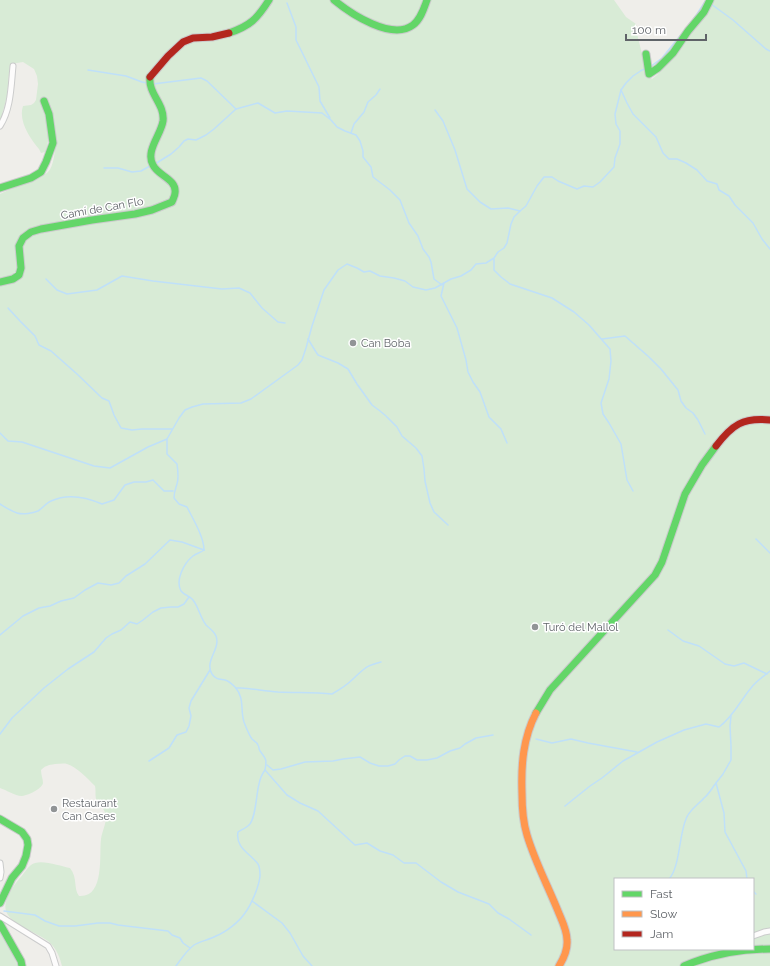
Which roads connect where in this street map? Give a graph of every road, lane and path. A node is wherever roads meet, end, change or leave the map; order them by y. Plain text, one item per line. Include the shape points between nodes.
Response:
1 (269, 0) edge
2 (334, 0) edge
3 (427, 0) edge
4 (710, 0) edge
5 (646, 54) dead end
6 (13, 66) dead end
7 (44, 101) dead end
8 (0, 126) edge
9 (0, 188) edge
10 (0, 282) edge
11 (770, 420) edge
12 (0, 819) edge
13 (0, 863) edge
14 (0, 878) edge
15 (0, 903) edge
16 (0, 916) edge
17 (0, 924) edge
18 (770, 931) edge
19 (754, 936) edge
20 (770, 949) edge
21 (721, 950) edge
22 (706, 957) junction
23 (22, 966) edge
24 (56, 966) edge
25 (559, 966) edge
26 (684, 966) edge

1 - 10 street, Camí de Can Flo via 257,18 244,27 216,36 186,40 150,76 150,89 162,108 163,116 151,160 156,171 174,186 172,202 140,213 31,231 18,246 21,270 19,276 14,280
2 - 3 street via 362,19 386,29 398,30 413,25
4 - 5 street via 704,12 672,53 649,74
6 - 8 street via 7,110
7 - 9 street via 49,114 53,143 41,172
11 - 25 street via 738,424 727,433 689,485 655,575 550,690 536,710 529,728 522,766 524,823 529,842 567,936 567,951
12 - 15 street via 21,832 27,839 28,846 22,867 13,876
13 - 14 street
16 - 24 street via 48,946
17 - 23 street
18 - 19 street
20 - 22 street
21 - 22 street
22 - 26 street

